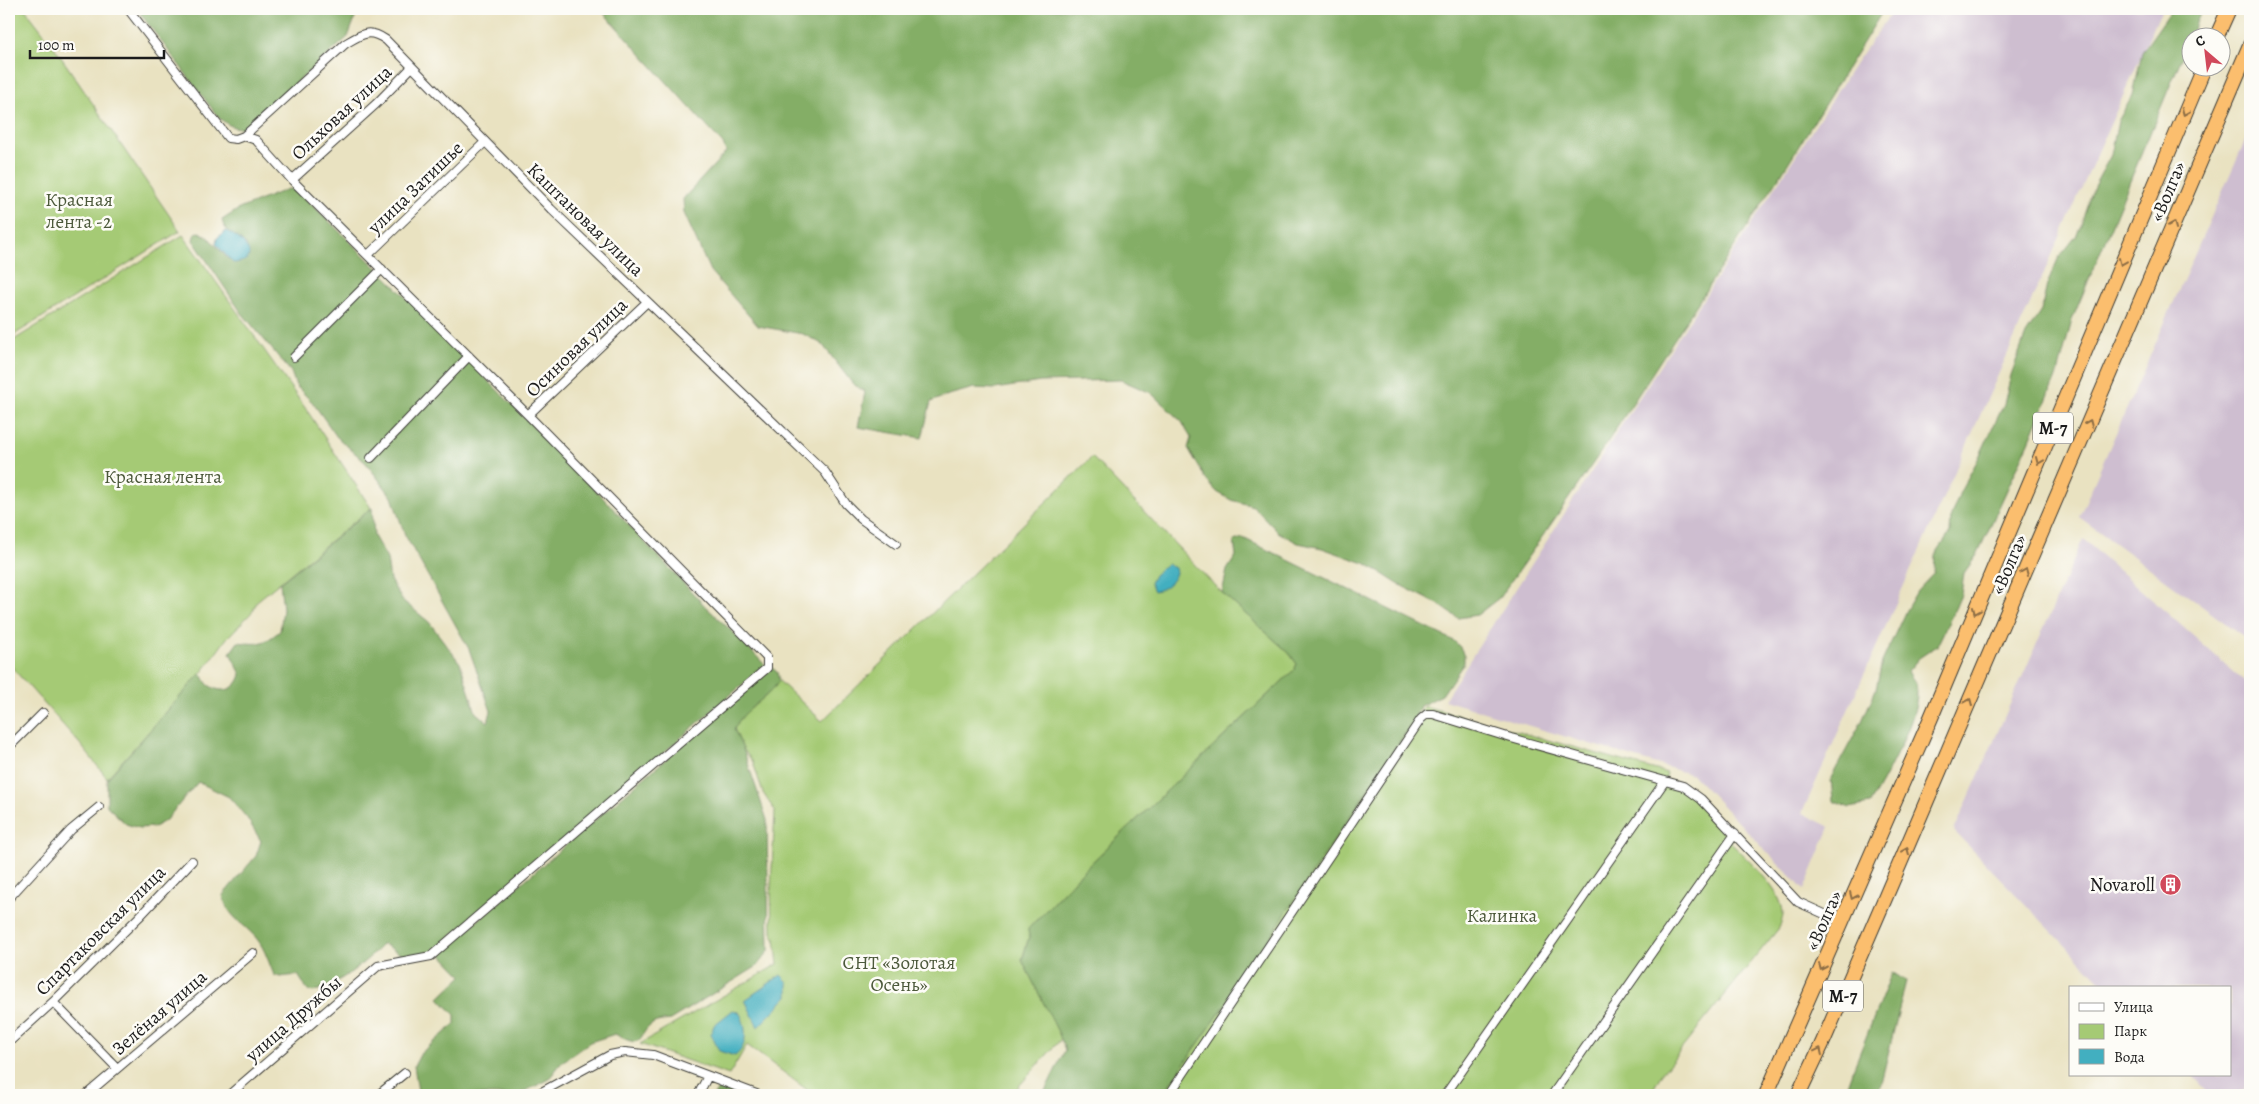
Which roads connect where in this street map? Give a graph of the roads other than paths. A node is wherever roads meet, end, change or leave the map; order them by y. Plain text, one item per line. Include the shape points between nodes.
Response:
1 (128, 9) edge
2 (2228, 9) edge
3 (2220, 28) edge
4 (2250, 46) edge
5 (412, 67) junction
6 (2200, 78) edge
7 (244, 136) junction
8 (485, 142) junction
9 (292, 180) junction
10 (368, 255) junction
11 (382, 269) junction
12 (647, 302) junction
13 (469, 356) junction
14 (294, 357) dead end
15 (528, 415) junction
16 (371, 458) dead end
17 (896, 544) dead end
18 (43, 713) dead end
19 (9, 747) edge
20 (1665, 781) junction
21 (99, 807) dead end
22 (1735, 834) junction
23 (192, 861) dead end
24 (9, 895) edge
25 (1842, 922) junction
26 (252, 953) dead end
27 (52, 1002) junction
28 (9, 1042) edge
29 (118, 1068) junction
30 (405, 1073) dead end
31 (708, 1076) junction
32 (86, 1095) edge
33 (229, 1095) edge
34 (378, 1095) edge
35 (536, 1095) edge
36 (698, 1095) edge
37 (759, 1095) edge
38 (1169, 1095) edge
39 (1445, 1095) edge
40 (1552, 1095) edge
41 (1766, 1095) edge
42 (1798, 1095) edge

1 - 7 street via 228,138
2 - 3 highway
42 -> 4 highway, «Волга» / М-7
5 - 7 street, Каштановая улица via 377,34 362,34 345,44
5 - 8 street, Каштановая улица
5 - 9 street, Ольховая улица
6 -> 25 highway, «Волга» / М-7
7 - 9 street via 256,140
8 - 10 street, улица Затишье
8 - 12 street, Каштановая улица
9 - 10 street
10 - 11 street
11 - 13 street
11 - 14 street
12 - 15 street, Осиновая улица
12 - 17 street, Каштановая улица via 825,472 846,504 861,519
13 - 15 street
13 - 16 street
15 - 33 street, улица Дружбы via 767,658 767,668 431,956 378,966
18 - 19 street
20 - 22 street via 1682,786 1701,799
20 - 38 street via 1427,714 1365,801
20 - 39 street
21 - 24 street
22 - 25 street via 1798,902
22 - 40 street
23 - 27 street, Спартаковская улица
25 -> 41 highway, «Волга» / М-7
26 - 29 street, Зелёная улица
27 - 28 street, Спартаковская улица
27 - 29 street
29 - 32 street, Зелёная улица
30 - 34 street
31 - 35 street via 653,1055 625,1052 610,1055
31 - 36 street
31 - 37 street

